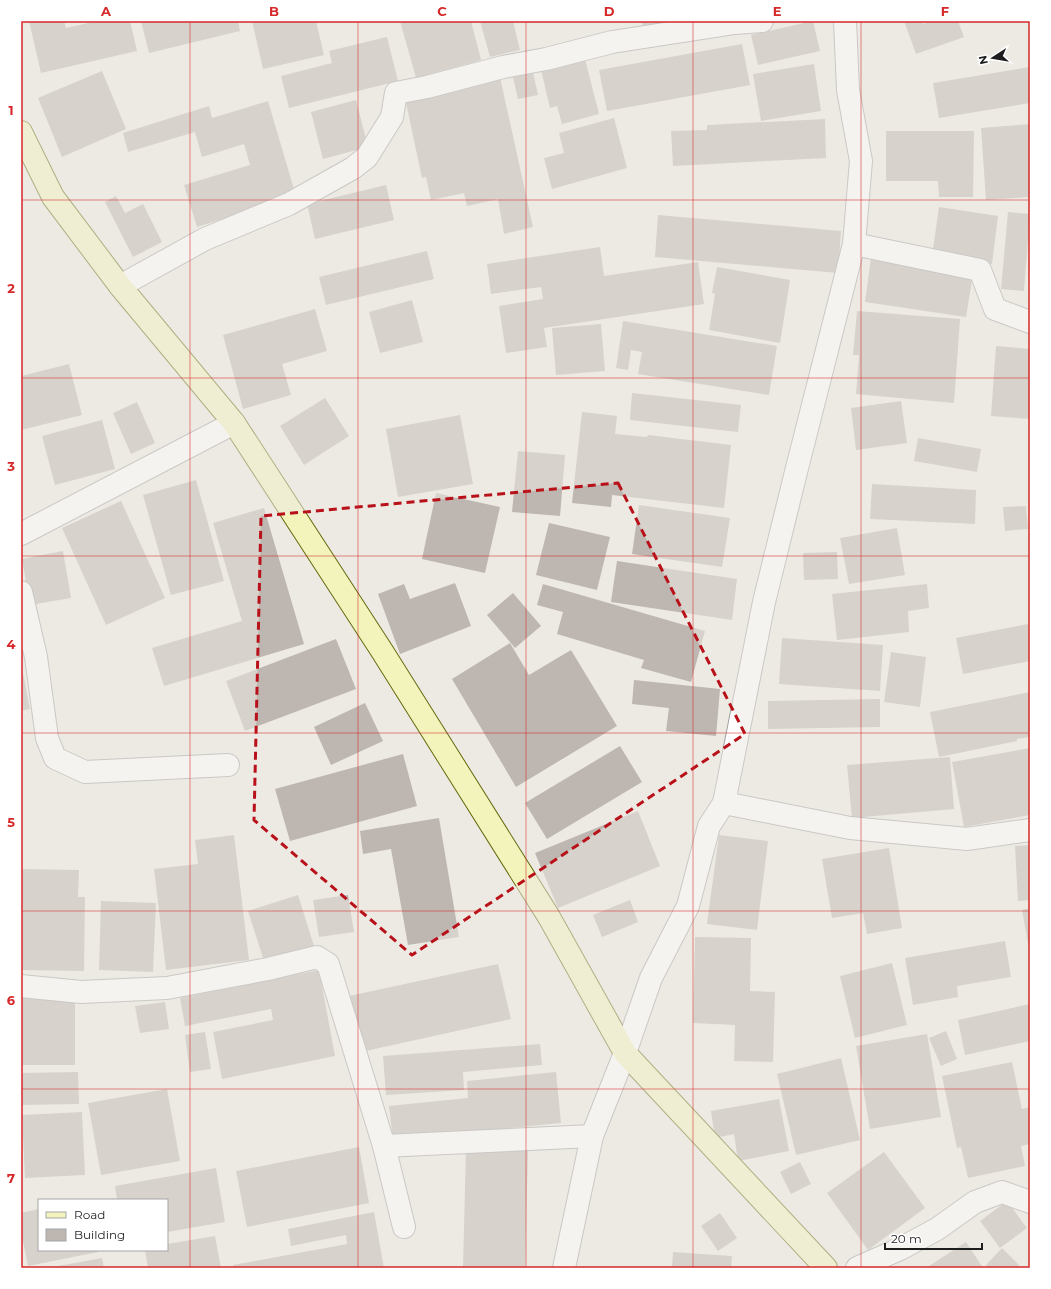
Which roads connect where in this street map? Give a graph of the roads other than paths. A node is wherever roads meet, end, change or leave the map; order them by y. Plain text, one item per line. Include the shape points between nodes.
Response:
1 (762, 21) edge
2 (845, 21) edge
3 (21, 132) edge
4 (854, 244) junction
5 (120, 286) junction
6 (1030, 322) edge
7 (234, 423) junction
8 (21, 534) edge
9 (21, 592) edge
10 (228, 765) dead end
11 (724, 803) junction
12 (1030, 830) edge
13 (21, 986) edge
14 (625, 1053) junction
15 (592, 1136) junction
16 (384, 1146) junction
17 (1030, 1202) edge
18 (404, 1227) dead end
19 (564, 1268) edge
20 (826, 1268) edge
21 (857, 1268) edge

1 - 5 street via 612,42 396,93 392,117 367,157 353,168 289,204 205,239
2 - 4 street via 848,90 861,161
3 - 5 street via 53,197
4 - 6 street via 980,270 995,308
4 - 11 street via 766,595
5 - 7 street
7 - 8 street
7 - 14 street via 382,651 544,911
9 - 10 street via 36,658 47,738 55,758 85,772
11 - 12 street via 850,828 967,839
11 - 14 street via 709,826 688,906 651,978
13 - 16 street via 81,992 167,988 317,957 328,964
14 - 15 street
14 - 20 street
15 - 16 street
15 - 19 street
16 - 18 street
17 - 21 street via 1002,1192 975,1202 900,1249

